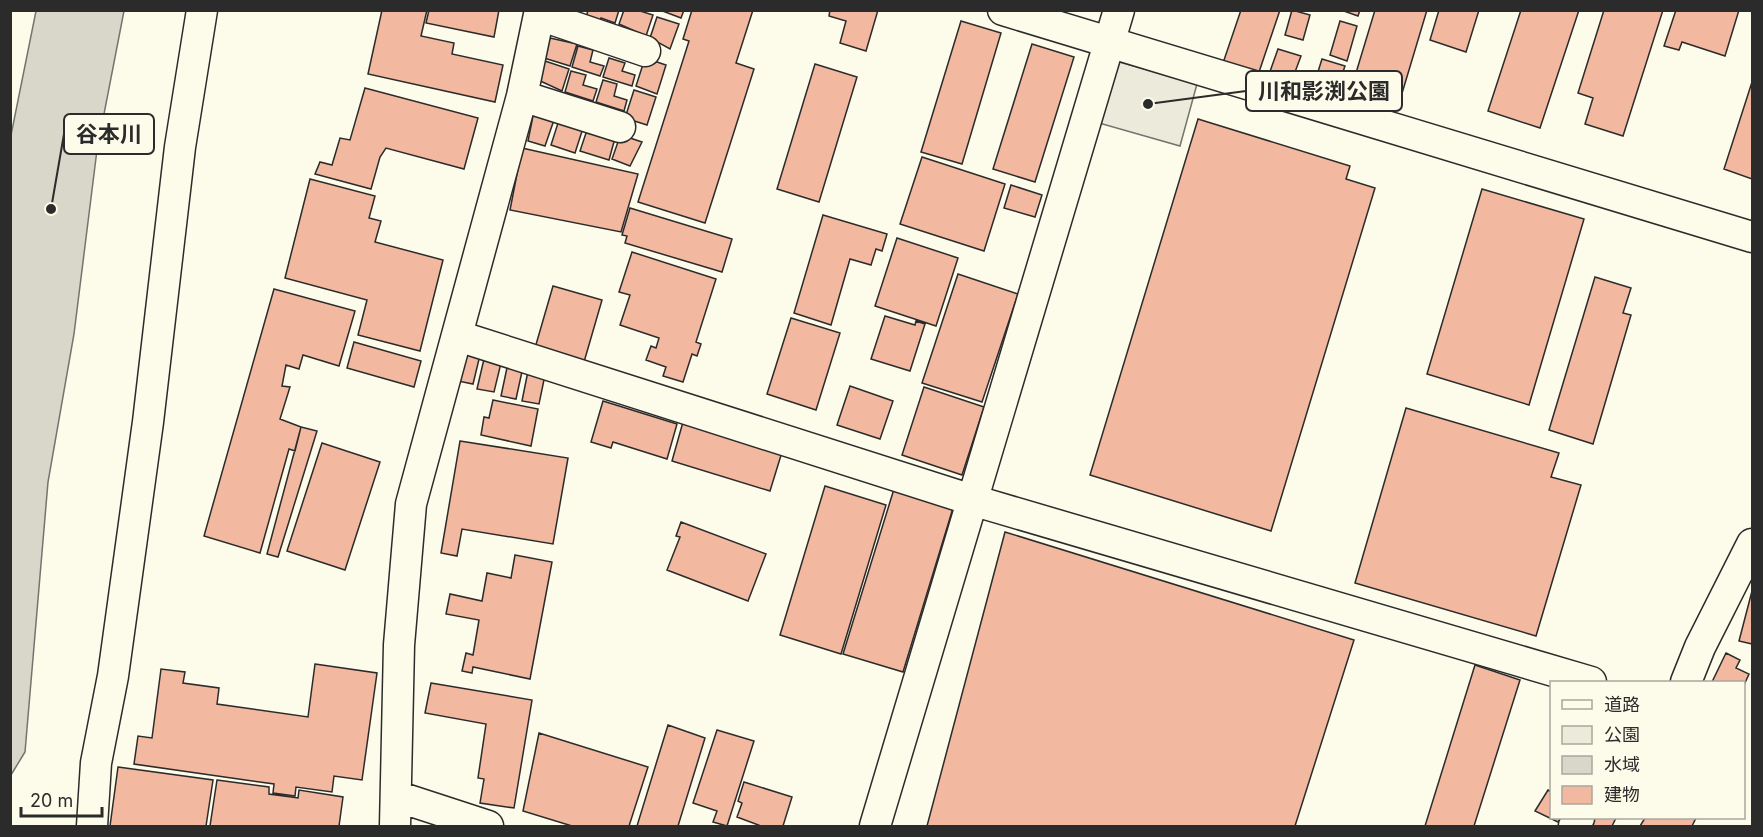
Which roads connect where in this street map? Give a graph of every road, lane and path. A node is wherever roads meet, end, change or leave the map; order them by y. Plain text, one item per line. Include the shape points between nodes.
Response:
1 (202, 10) edge
2 (1003, 10) edge
3 (1119, 10) edge
4 (539, 13) edge
5 (1109, 44) junction
6 (645, 51) dead end
7 (522, 96) junction
8 (620, 127) dead end
9 (1752, 237) edge
10 (458, 336) junction
11 (972, 500) junction
12 (1751, 549) edge
13 (1588, 681) edge
14 (1686, 681) edge
15 (396, 795) junction
16 (92, 826) edge
17 (395, 826) edge
18 (488, 826) edge
19 (875, 826) edge

1 - 16 street via 180,147 113,676 96,763
2 - 5 street
3 - 5 street
4 - 6 street
4 - 7 street
5 - 9 street
5 - 11 street
7 - 8 street
7 - 10 street
10 - 11 street
10 - 15 street via 411,504 399,645
11 - 13 street
11 - 19 street
12 - 14 street
15 - 17 street
15 - 18 street

